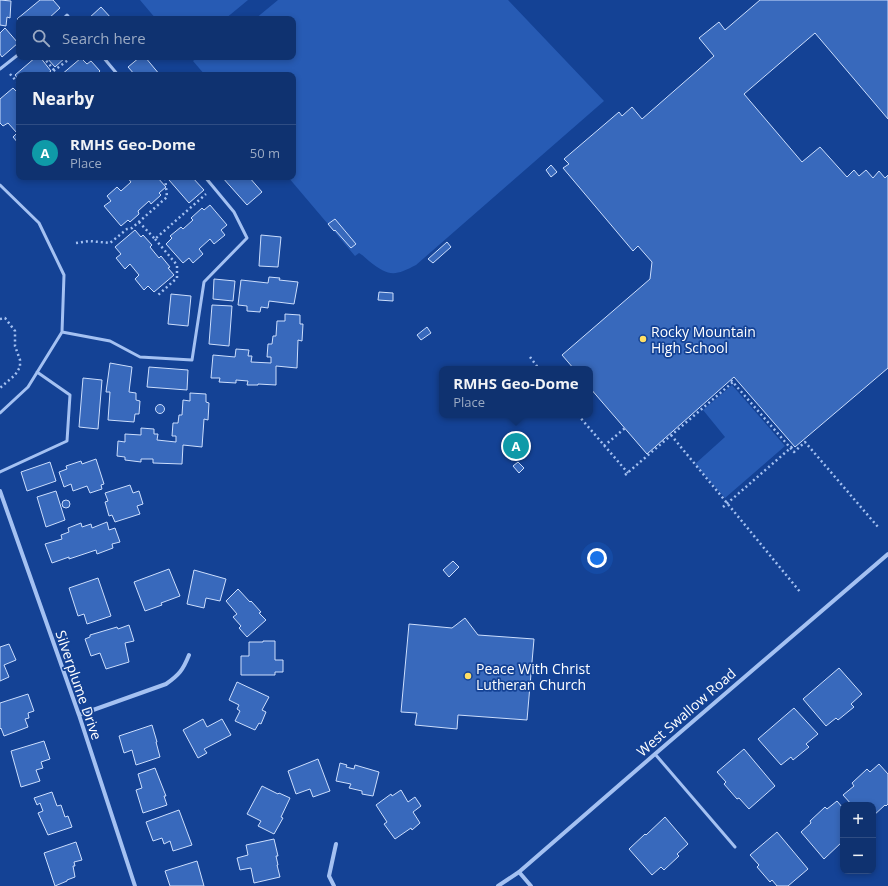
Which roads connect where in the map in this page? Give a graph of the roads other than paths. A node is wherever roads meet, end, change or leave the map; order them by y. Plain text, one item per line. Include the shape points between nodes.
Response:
1 (16, 56) edge
2 (106, 60) edge
3 (0, 69) edge
4 (116, 72) edge
5 (207, 180) edge
6 (0, 185) edge
7 (62, 332) junction
8 (37, 372) junction
9 (0, 413) edge
10 (0, 472) edge
11 (0, 491) edge
12 (888, 554) edge
13 (189, 655) dead end
14 (79, 715) junction
15 (654, 754) junction
16 (336, 844) dead end
17 (735, 847) dead end
18 (519, 872) junction
19 (135, 886) edge
20 (334, 886) edge
21 (498, 886) edge
22 (531, 886) edge

1 - 3 lane
2 - 4 lane
5 - 7 lane via 234,212 247,238 204,282 192,360 140,357 110,341
6 - 7 lane via 39,223 64,275
7 - 8 lane
8 - 9 lane via 28,387
8 - 10 lane via 70,395 67,441
11 - 14 street, Silverplume Drive
12 - 15 street, West Swallow Road
13 - 14 street via 177,677 166,684
14 - 19 street, Silverplume Drive
15 - 17 lane
15 - 18 street, West Swallow Road
16 - 20 street via 330,876
18 - 21 street, West Swallow Road
18 - 22 street

